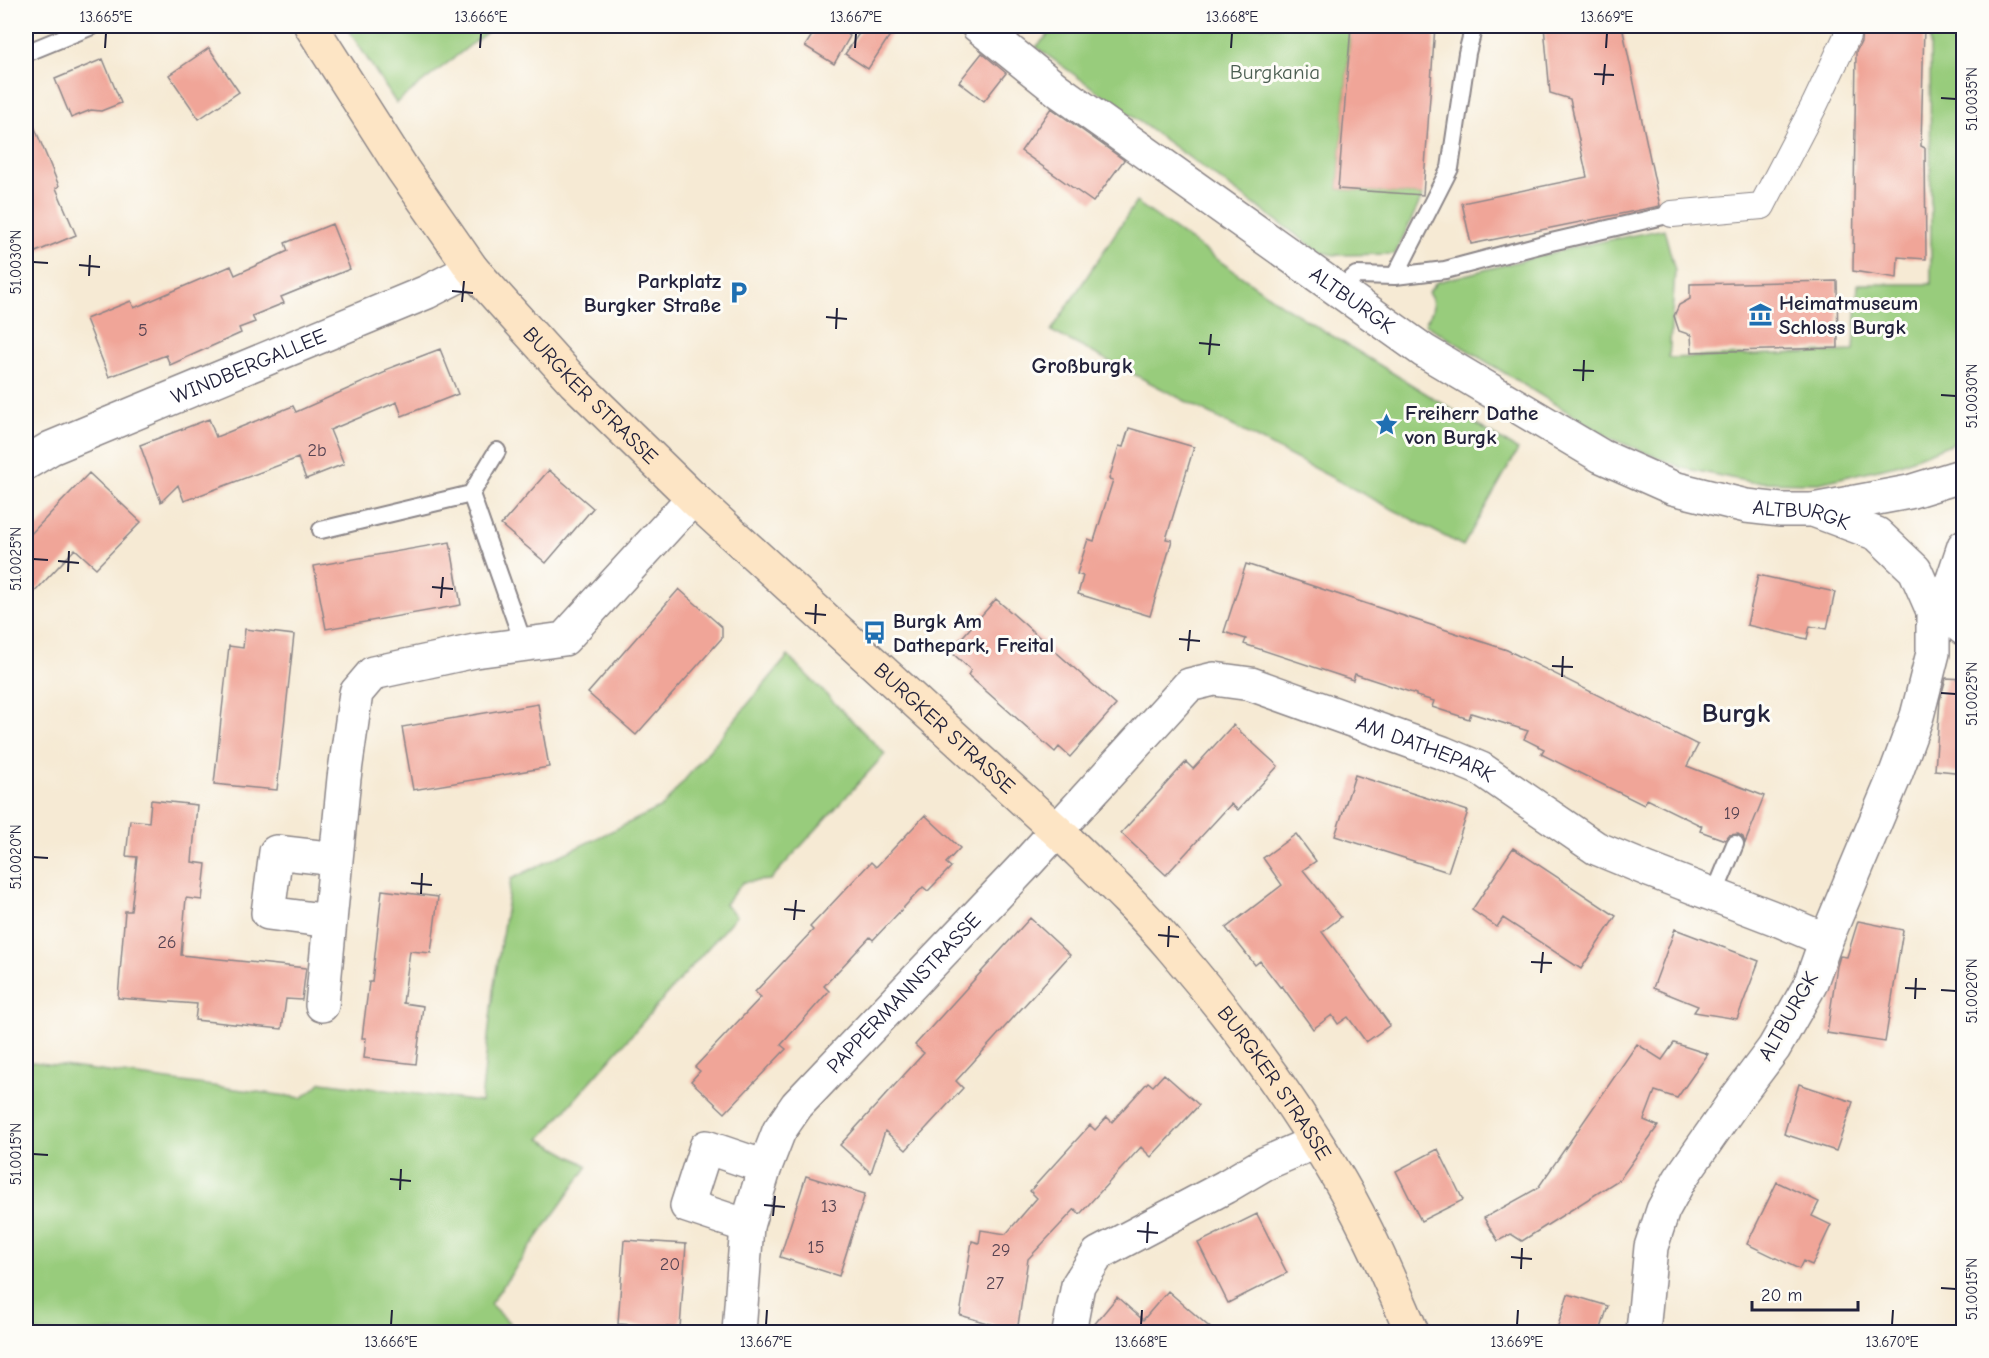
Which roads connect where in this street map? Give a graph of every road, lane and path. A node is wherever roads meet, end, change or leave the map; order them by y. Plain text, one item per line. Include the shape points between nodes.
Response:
1 (92, 26) edge
2 (312, 26) edge
3 (978, 26) edge
4 (1474, 26) edge
5 (1847, 26) edge
6 (26, 53) edge
7 (1672, 214) joint
8 (472, 269) junction
9 (1395, 276) junction
10 (1338, 291) junction
11 (497, 451) dead end
12 (26, 463) edge
13 (1964, 475) edge
14 (471, 494) junction
15 (693, 498) junction
16 (1814, 510) junction
17 (321, 530) dead end
18 (1964, 546) edge
19 (1933, 611) junction
20 (1964, 629) edge
21 (524, 645) junction
22 (1056, 830) junction
23 (1735, 844) dead end
24 (336, 860) junction
25 (1714, 895) junction
26 (330, 921) junction
27 (1826, 940) junction
28 (322, 1005) dead end
29 (1316, 1142) junction
30 (765, 1167) junction
31 (747, 1226) junction
32 (739, 1332) edge
33 (1069, 1332) edge
34 (1412, 1332) edge
35 (1643, 1332) edge

1 - 6 lane
2 - 8 main road, BURGKER STRASSE via 403,170
3 - 10 street, ALTBURGK via 1059,91
4 - 9 lane via 1450,168
5 - 7 street via 1847,36 1815,104 1762,206
7 - 9 lane via 1445,270
8 - 12 street, WINDBERGALLEE via 427,292 51,448
8 - 15 main road, BURGKER STRASSE via 574,382
9 - 10 lane via 1356,275
10 - 16 street, ALTBURGK via 1424,351 1601,456 1673,488 1746,506
11 - 14 lane
13 - 16 street via 1909,492
14 - 17 lane
14 - 21 lane
15 - 21 street via 564,639
15 - 22 main road, BURGKER STRASSE
16 - 19 street, ALTBURGK via 1877,534 1916,570
18 - 19 street via 1952,582
19 - 20 street
19 - 27 street, ALTBURGK via 1932,653 1917,716
21 - 24 street via 475,651 374,673 356,693
22 - 25 street, AM DATHEPARK via 1189,685 1214,679 1251,684 1481,769 1596,848
22 - 29 main road, BURGKER STRASSE via 1172,947 1230,1017
22 - 30 street, PAPPERMANNSTRASSE via 797,1105 780,1131
23 - 25 lane
24 - 26 street
24 - 26 street via 276,852 268,913
25 - 27 street, AM DATHEPARK
26 - 28 street
27 - 35 street, ALTBURGK via 1810,985 1774,1048 1710,1135 1663,1210 1651,1247
29 - 33 street via 1264,1164 1098,1254 1078,1285
29 - 34 main road, BURGKER STRASSE via 1378,1255
30 - 31 street, PAPPERMANNSTRASSE
30 - 31 street via 706,1147 687,1206
31 - 32 street, PAPPERMANNSTRASSE

